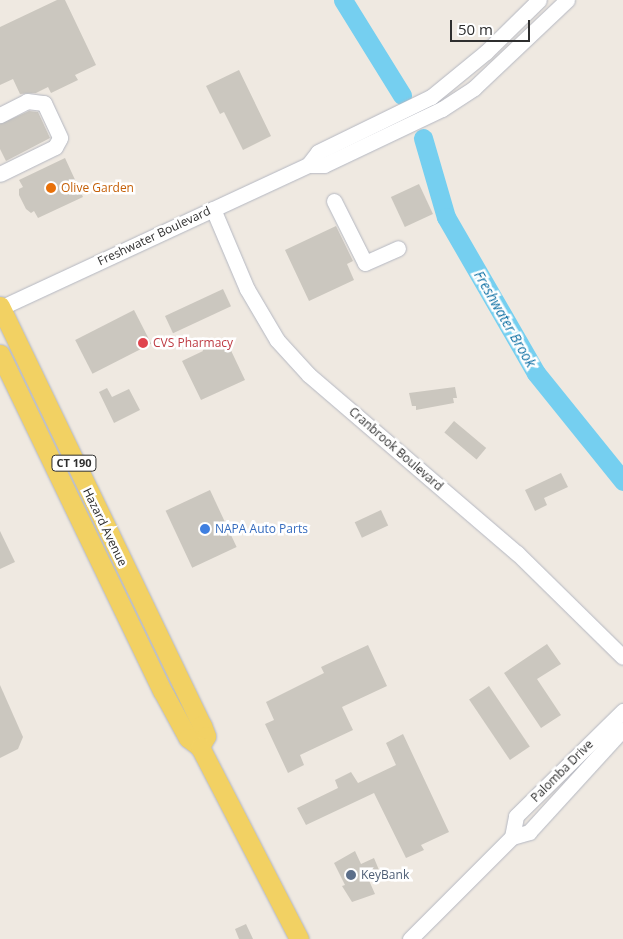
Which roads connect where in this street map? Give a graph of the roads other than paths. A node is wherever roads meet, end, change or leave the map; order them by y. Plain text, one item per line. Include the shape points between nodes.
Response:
1 (539, 0) edge
2 (567, 0) edge
3 (0, 115) edge
4 (308, 165) junction
5 (0, 174) edge
6 (334, 201) dead end
7 (212, 209) junction
8 (398, 248) dead end
9 (0, 307) edge
10 (0, 354) edge
11 (113, 591) junction
12 (150, 619) junction
13 (623, 657) edge
14 (623, 711) edge
15 (623, 729) edge
16 (200, 747) junction
17 (512, 837) junction
18 (299, 939) edge
19 (410, 939) edge

1 - 4 street, Freshwater Boulevard via 486,52 431,97 318,152
2 - 4 street, Freshwater Boulevard via 487,77 442,109 324,165
3 - 5 street via 27,101 44,104 60,138 55,147
4 - 7 street, Freshwater Boulevard
6 - 8 street via 365,263
7 - 9 street, Freshwater Boulevard
7 - 13 street, Cranbrook Boulevard via 247,289 283,347 310,375 517,553
9 - 12 main road, Hazard Avenue / CT 190
10 - 11 main road, Hazard Avenue / CT 190
11 - 12 main road via 133,601
11 - 16 main road, Hazard Avenue / CT 190 via 188,738
12 - 16 main road, Hazard Avenue / CT 190 via 206,736
14 - 17 street, Palomba Drive via 516,816
15 - 17 street, Palomba Drive via 529,832
16 - 18 main road, Hazard Avenue / CT 190
17 - 19 street, Palomba Drive

